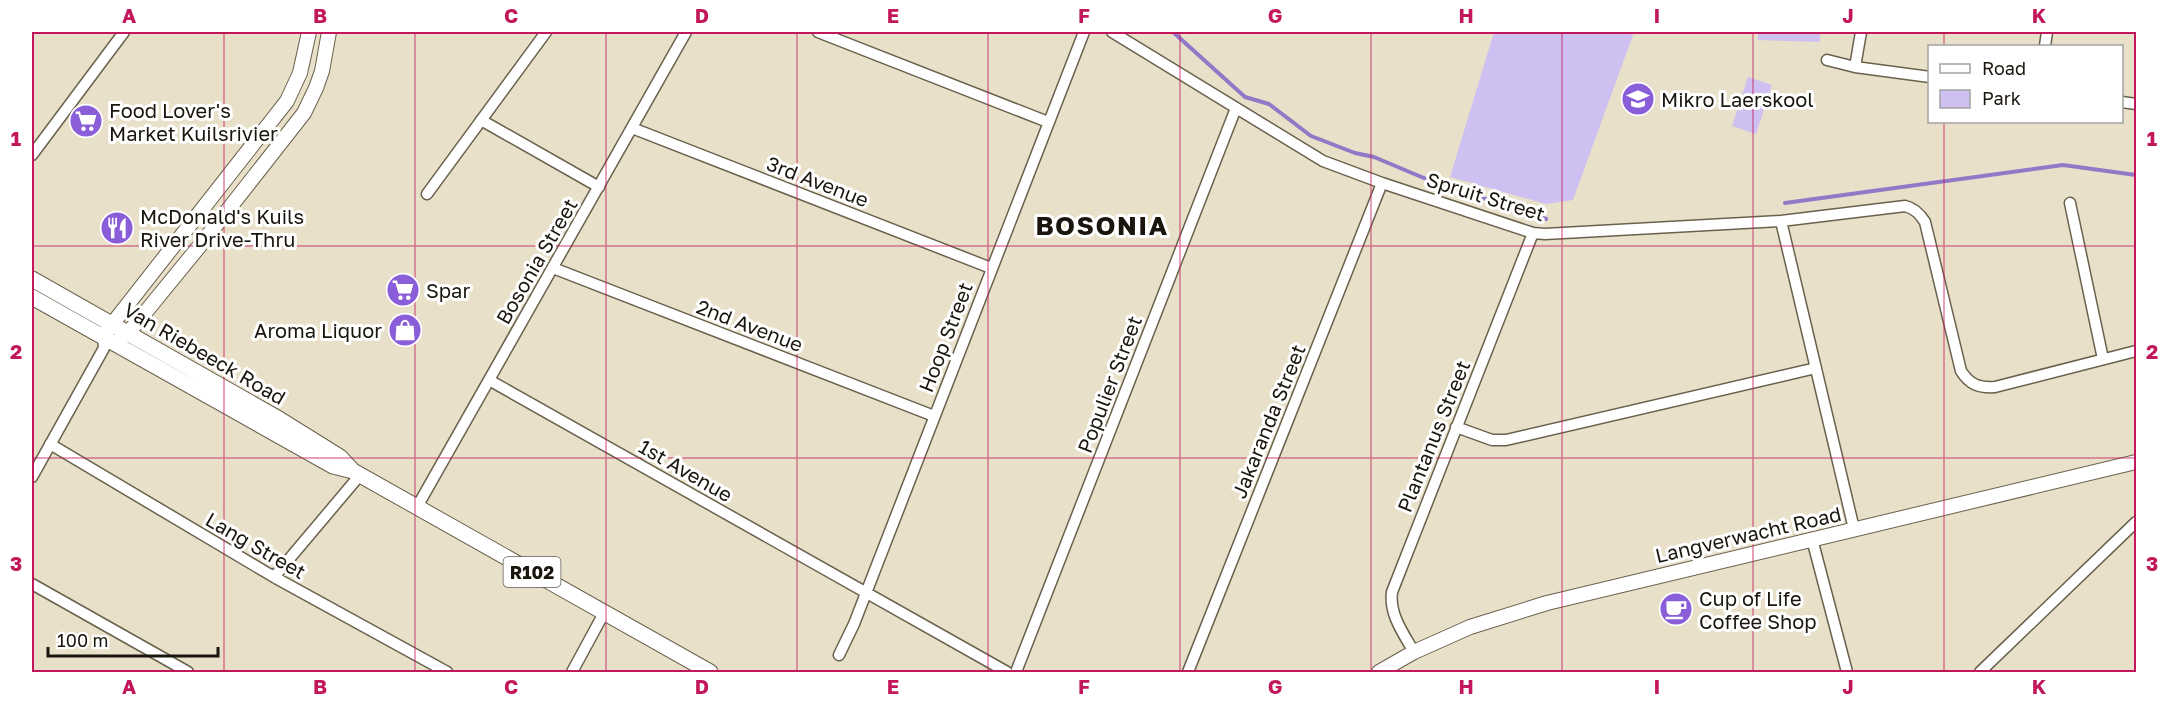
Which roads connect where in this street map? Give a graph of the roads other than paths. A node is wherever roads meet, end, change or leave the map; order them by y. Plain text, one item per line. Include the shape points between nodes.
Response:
1 (309, 32) edge
2 (329, 32) edge
3 (546, 32) edge
4 (686, 32) edge
5 (818, 32) edge
6 (1084, 32) edge
7 (1112, 32) edge
8 (1861, 32) edge
9 (121, 35) edge
10 (1827, 60) dead end
11 (1855, 67) junction
12 (1928, 77) edge
13 (1236, 108) junction
14 (481, 120) junction
15 (1048, 122) junction
16 (632, 128) junction
17 (32, 155) edge
18 (1382, 183) junction
19 (599, 187) junction
20 (427, 194) dead end
21 (2070, 203) dead end
22 (1781, 221) junction
23 (1533, 233) junction
24 (553, 268) junction
25 (991, 268) junction
26 (32, 279) edge
27 (32, 297) edge
28 (127, 333) junction
29 (108, 338) junction
30 (2136, 351) edge
31 (2103, 359) junction
32 (1816, 368) junction
33 (489, 380) junction
34 (934, 416) junction
35 (1456, 428) junction
36 (50, 444) junction
37 (2136, 462) edge
38 (356, 473) junction
39 (32, 477) edge
40 (417, 507) junction
41 (2136, 522) edge
42 (1854, 529) junction
43 (1812, 539) junction
44 (274, 577) junction
45 (32, 584) edge
46 (865, 592) junction
47 (604, 613) junction
48 (1414, 652) junction
49 (839, 655) dead end
50 (188, 672) edge
51 (447, 672) edge
52 (572, 672) edge
53 (710, 672) edge
54 (1007, 672) edge
55 (1016, 672) edge
56 (1188, 672) edge
57 (1379, 672) edge
58 (1847, 672) edge
59 (1980, 672) edge

1 - 29 street via 300,74 287,101
2 - 28 street via 319,80 304,113
3 - 14 street
4 - 16 street, Bosonia Street
5 - 15 street
6 - 15 street, Hoop Street
7 - 13 street, Spruit Street
8 - 11 street
9 - 17 street
10 - 11 street
11 - 12 street
13 - 18 street, Spruit Street via 1323,161
13 - 55 street, Populier Street
14 - 19 street
14 - 20 street
15 - 25 street, Hoop Street
16 - 19 street, Bosonia Street
16 - 25 street, 3rd Avenue
18 - 23 street, Spruit Street
18 - 56 street, Jakaranda Street
19 - 24 street, Bosonia Street
21 - 31 street
22 - 23 street, Spruit Street
22 - 31 street, Spruit Street via 1890,208 1910,207 1918,212 1925,222 1961,372 1972,384 1995,387
22 - 32 street
23 - 35 street, Plantanus Street
24 - 33 street, Bosonia Street
24 - 34 street, 2nd Avenue
25 - 34 street, Hoop Street
26 - 29 main road, Van Riebeeck Road / R102
27 - 29 main road, Van Riebeeck Road / R102
28 - 29 main road, Van Riebeeck Road / R102
28 - 38 main road, Van Riebeeck Road / R102 via 279,419 340,457
29 - 36 street
29 - 38 main road, Van Riebeeck Road / R102 via 333,466
30 - 31 street, Spruit Street
32 - 35 street via 1506,441
32 - 42 street
33 - 40 street, Bosonia Street
33 - 46 street, 1st Avenue
34 - 46 street, Hoop Street
35 - 48 street, Plantanus Street via 1390,602
36 - 39 street
36 - 44 street, Lang Street
37 - 42 street, Langverwacht Road
38 - 40 main road, Van Riebeeck Road / R102
38 - 44 street
40 - 47 main road, Van Riebeeck Road / R102
41 - 59 street
42 - 43 street, Langverwacht Road
43 - 48 street, Langverwacht Road via 1547,603 1470,627
43 - 58 street
44 - 51 street, Lang Street
45 - 50 street
46 - 49 street, Hoop Street
46 - 54 street, 1st Avenue
47 - 52 street
47 - 53 main road, Van Riebeeck Road / R102
48 - 57 street, Langverwacht Road

